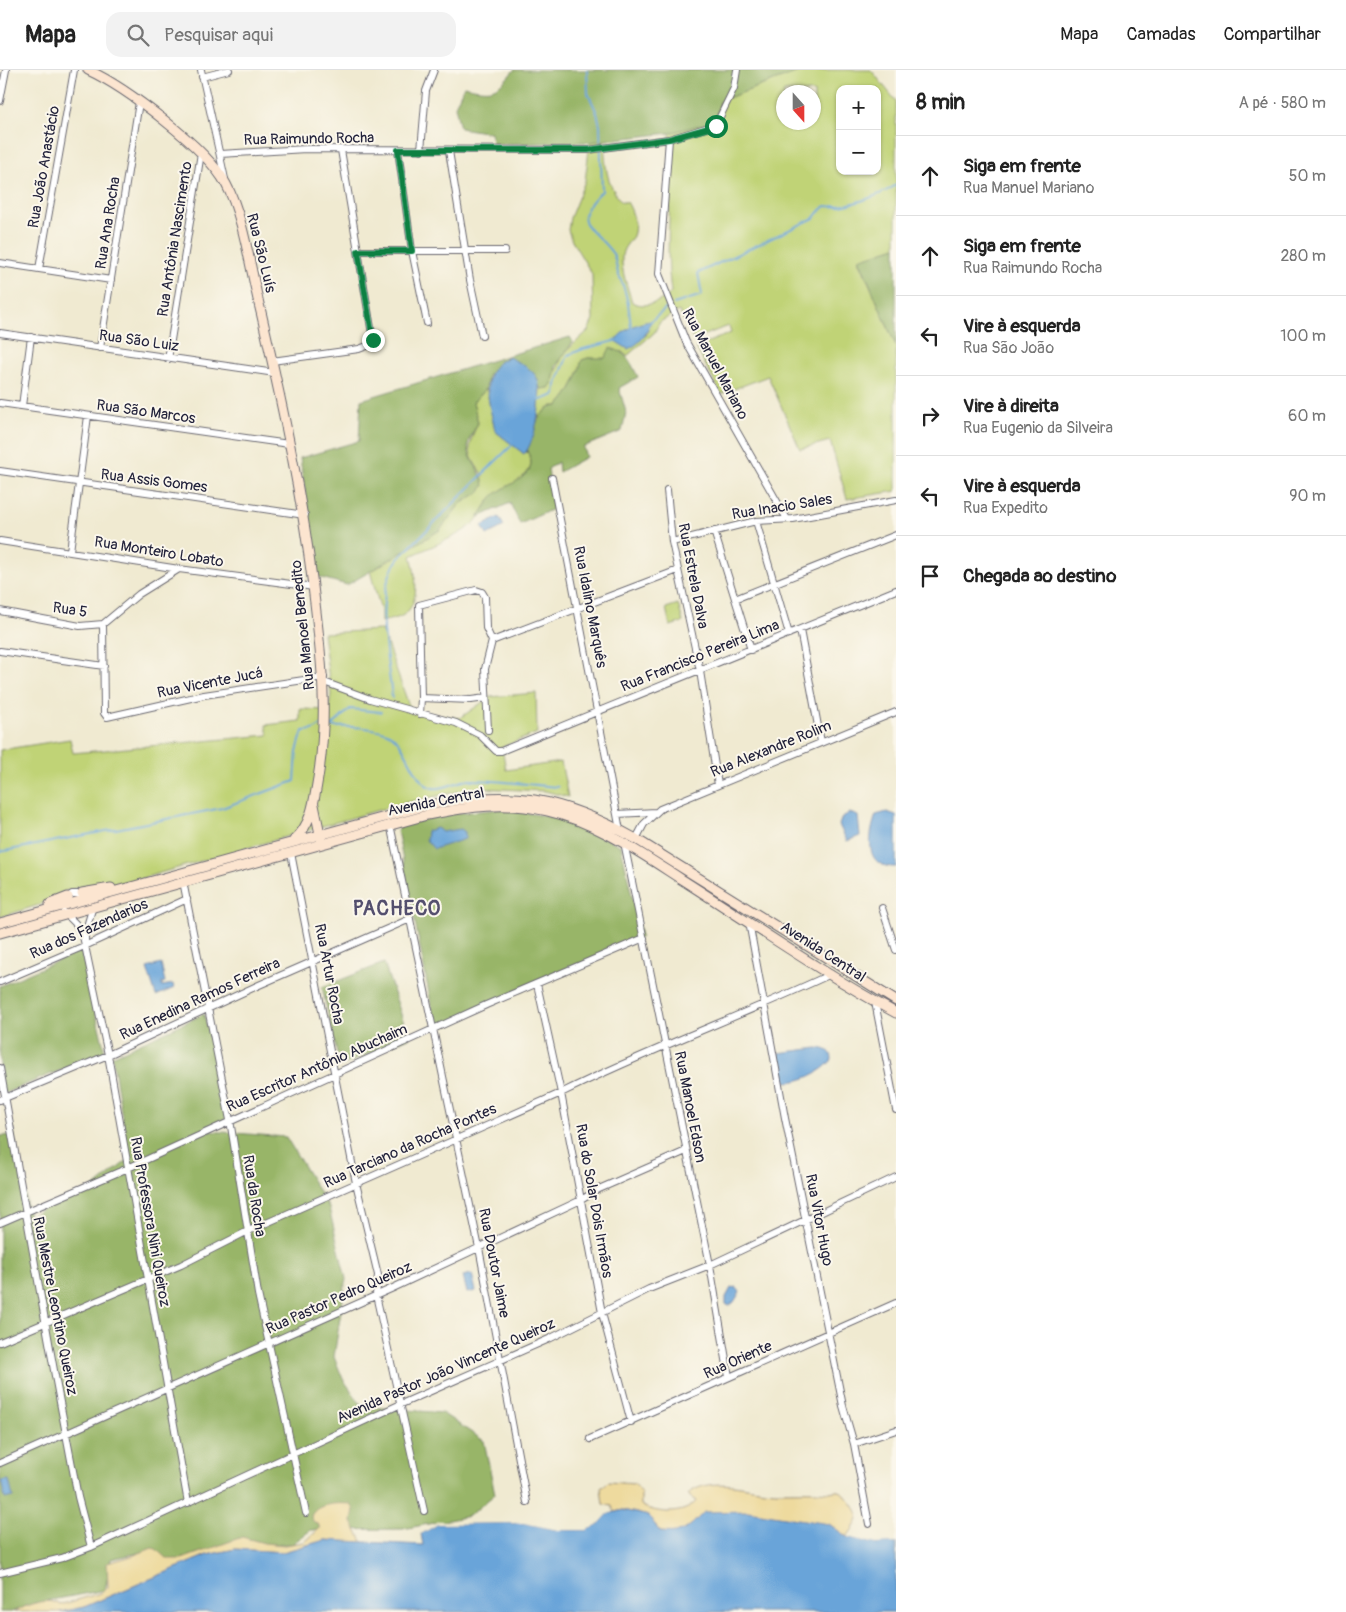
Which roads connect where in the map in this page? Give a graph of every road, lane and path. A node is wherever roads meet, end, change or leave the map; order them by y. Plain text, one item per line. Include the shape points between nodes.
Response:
1 (6, 70) edge
2 (74, 70) edge
3 (88, 70) edge
4 (229, 70) edge
5 (434, 70) edge
6 (737, 70) edge
7 (202, 74) edge
8 (0, 101) edge
9 (139, 102) junction
10 (669, 139) junction
11 (342, 150) junction
12 (398, 150) junction
13 (421, 150) junction
14 (449, 151) junction
15 (201, 153) junction
16 (220, 154) junction
17 (226, 183) junction
18 (505, 250) dead end
19 (358, 251) junction
20 (412, 251) junction
21 (465, 251) junction
22 (0, 263) edge
23 (39, 269) junction
24 (111, 280) junction
25 (427, 323) dead end
26 (0, 333) edge
27 (482, 336) dead end
28 (31, 337) junction
29 (100, 348) junction
30 (168, 359) junction
31 (272, 361) junction
32 (275, 373) junction
33 (0, 403) edge
34 (22, 406) junction
35 (88, 416) junction
36 (289, 444) junction
37 (0, 472) edge
38 (552, 478) dead end
39 (78, 483) junction
40 (667, 490) dead end
41 (896, 500) edge
42 (305, 515) junction
43 (787, 519) junction
44 (756, 521) junction
45 (714, 531) junction
46 (896, 535) edge
47 (0, 541) edge
48 (672, 542) junction
49 (70, 551) junction
50 (178, 570) junction
51 (678, 570) junction
52 (774, 582) junction
53 (314, 587) junction
54 (896, 590) edge
55 (735, 599) junction
56 (577, 608) junction
57 (0, 611) edge
58 (103, 624) junction
59 (800, 630) junction
60 (789, 634) junction
61 (492, 641) junction
62 (751, 650) junction
63 (0, 651) edge
64 (104, 666) junction
65 (700, 670) junction
66 (324, 679) junction
67 (421, 698) junction
68 (486, 698) junction
69 (598, 711) junction
70 (896, 712) edge
71 (420, 714) junction
72 (488, 730) dead end
73 (821, 742) junction
74 (718, 785) junction
75 (314, 805) junction
76 (656, 812) junction
77 (617, 814) junction
78 (317, 816) junction
79 (390, 824) junction
80 (331, 830) junction
81 (620, 830) junction
82 (320, 834) junction
83 (636, 838) junction
84 (291, 842) junction
85 (624, 842) junction
86 (322, 844) junction
87 (291, 853) junction
88 (183, 881) junction
89 (68, 897) junction
90 (88, 899) junction
91 (187, 899) junction
92 (105, 903) junction
93 (882, 908) dead end
94 (67, 913) junction
95 (30, 915) junction
96 (90, 916) junction
97 (410, 919) junction
98 (749, 921) junction
99 (0, 923) edge
100 (0, 933) edge
101 (644, 938) junction
102 (85, 946) junction
103 (896, 950) edge
104 (314, 962) junction
105 (830, 974) junction
106 (0, 982) edge
107 (537, 984) junction
108 (895, 999) edge
109 (875, 1002) junction
110 (765, 1005) junction
111 (207, 1009) junction
112 (896, 1013) edge
113 (432, 1030) junction
114 (665, 1044) junction
115 (108, 1054) junction
116 (0, 1068) edge
117 (336, 1073) junction
118 (561, 1093) junction
119 (3, 1099) edge
120 (896, 1110) edge
121 (230, 1120) junction
122 (456, 1138) junction
123 (686, 1151) junction
124 (128, 1168) junction
125 (896, 1177) edge
126 (356, 1183) junction
127 (580, 1200) junction
128 (24, 1212) junction
129 (806, 1220) junction
130 (0, 1223) edge
131 (246, 1232) junction
132 (479, 1248) junction
133 (710, 1265) junction
134 (146, 1278) junction
135 (376, 1295) junction
136 (896, 1303) edge
137 (602, 1313) junction
138 (46, 1322) junction
139 (828, 1332) junction
140 (0, 1342) edge
141 (270, 1343) junction
142 (500, 1360) junction
143 (729, 1377) junction
144 (166, 1390) junction
145 (399, 1406) junction
146 (630, 1422) junction
147 (896, 1430) edge
148 (66, 1434) junction
149 (590, 1439) dead end
150 (854, 1444) junction
151 (292, 1454) junction
152 (0, 1463) edge
153 (527, 1502) dead end
154 (188, 1503) junction
155 (424, 1511) dead end
156 (306, 1513) dead end
157 (868, 1524) dead end
158 (91, 1547) junction
159 (0, 1573) edge

1 - 8 street
2 - 23 street, Rua João Anastácio
3 - 9 main road
4 - 7 street
5 - 13 street via 426,90
6 - 10 street via 734,88 716,126
7 - 16 street, Rua São Luís
9 - 15 main road
9 - 24 street, Rua Ana Rocha
10 - 14 street, Rua Raimundo Rocha via 588,150
10 - 43 street, Rua Manuel Mariano via 659,274 686,342
11 - 12 street, Rua Raimundo Rocha
11 - 16 street, Rua Raimundo Rocha
11 - 19 street
12 - 13 street, Rua Raimundo Rocha
12 - 20 street
13 - 14 street, Rua Raimundo Rocha
14 - 21 street
15 - 17 main road
15 - 30 street, Rua Antônia Nascimento
16 - 17 street, Rua São Luís
17 - 31 main road, Rua São Luís via 239,222
18 - 21 street
19 - 20 street
19 - 31 street via 373,340 359,349
20 - 21 street
20 - 25 street
21 - 27 street
22 - 23 street
23 - 24 street
24 - 29 street, Rua Ana Rocha
26 - 28 street, Rua São Luiz
28 - 29 street, Rua São Luiz
28 - 34 street
29 - 30 street, Rua São Luiz
30 - 32 street, Rua São Luiz
31 - 32 main road, Rua São Luís
32 - 36 main road, Rua São Luís
33 - 34 street, Rua São Marcos
34 - 35 street, Rua São Marcos
35 - 36 street, Rua São Marcos
35 - 39 street
36 - 42 main road, Rua Manoel Benedito
37 - 39 street, Rua Assis Gomes
38 - 56 street, Rua Idalino Marquês
39 - 42 street, Rua Assis Gomes
39 - 49 street
40 - 48 street, Rua Estrela Dalva
41 - 43 street, Rua Inacio Sales
42 - 53 main road, Rua Manoel Benedito
43 - 44 street, Rua Inacio Sales
44 - 45 street, Rua Inacio Sales
44 - 52 street
45 - 48 street, Rua Inacio Sales
45 - 55 street
46 - 52 street
47 - 49 street, Rua Monteiro Lobato
48 - 51 street, Rua Estrela Dalva
49 - 50 street, Rua Monteiro Lobato
50 - 53 street, Rua Monteiro Lobato
50 - 58 street, Rua 5 via 139,594
51 - 56 street
51 - 65 street, Rua Estrela Dalva
52 - 55 street
52 - 60 street
53 - 66 main road, Rua Manoel Benedito
54 - 59 street, Rua Francisco Pereira Lima
55 - 62 street
56 - 61 street
56 - 69 street, Rua Idalino Marquês
57 - 58 street, Rua 5 via 80,626
58 - 64 street
59 - 60 street, Rua Francisco Pereira Lima
59 - 73 street
60 - 62 street, Rua Francisco Pereira Lima
61 - 67 street via 486,628 482,592 476,590 419,605
61 - 68 street via 485,669
62 - 65 street, Rua Francisco Pereira Lima
63 - 64 street
64 - 66 street, Rua Vicente Jucá via 104,713 107,717 204,695
65 - 69 street, Rua Francisco Pereira Lima
65 - 74 street, Rua Estrela Dalva
66 - 71 street
66 - 75 main road, Rua Manoel Benedito via 324,737
67 - 68 street
67 - 71 street
68 - 72 street
69 - 71 street, Rua Francisco Pereira Lima via 496,751 480,735 456,723
69 - 77 street, Rua Idalino Marquês
70 - 73 street, Rua Alexandre Rolim
73 - 74 street, Rua Alexandre Rolim
74 - 76 street, Rua Alexandre Rolim
75 - 78 main road, Rua Manoel Benedito
75 - 84 main road, Rua Manoel Benedito via 306,826
76 - 77 street, Rua Alexandre Rolim
76 - 83 street, Rua Alexandre Rolim
77 - 81 street, Rua Idalino Marquês
78 - 80 main road via 322,826
78 - 82 main road, Rua Manoel Benedito
79 - 85 main road, Avenida Central via 480,805 514,806 579,820
79 - 86 main road, Avenida Central
79 - 97 street, Rua Doutor Jaime
80 - 81 main road, Avenida Central via 439,803 494,796 560,804 592,815
80 - 82 main road, Avenida Central
81 - 83 main road, Avenida Central
82 - 84 main road, Avenida Central
82 - 86 main road, Rua Manoel Benedito
83 - 108 main road, Avenida Central
84 - 90 main road, Avenida Central
85 - 98 main road, Avenida Central
85 - 101 street, Rua Manoel Edson
86 - 87 main road, Avenida Central
87 - 88 main road, Avenida Central
87 - 104 street, Rua Artur Rocha
88 - 91 street, Rua da Rocha
88 - 92 main road, Avenida Central
89 - 90 street
89 - 94 street
89 - 95 main road
90 - 92 main road, Avenida Central
90 - 94 main road, Avenida Central
90 - 96 street
91 - 102 street, Rua dos Fazendarios
91 - 111 street, Rua da Rocha
92 - 96 main road
93 - 103 street
94 - 95 main road, Avenida Central
94 - 96 street via 80,922
94 - 100 main road, Avenida Central
94 - 102 street via 82,933
95 - 99 main road, Avenida Central
96 - 102 street
97 - 104 street, Rua Enedina Ramos Ferreira
97 - 113 street, Rua Doutor Jaime
98 - 105 main road, Avenida Central
98 - 110 street, Rua Vitor Hugo
101 - 107 street, Rua Escritor Antônio Abuchaim
101 - 114 street, Rua Manoel Edson
102 - 106 street, Rua dos Fazendarios
102 - 115 street, Rua Professora Nini Queiroz
104 - 111 street, Rua Enedina Ramos Ferreira
104 - 117 street, Rua Artur Rocha
105 - 109 main road, Avenida Central
105 - 110 street, Rua Tarciano da Rocha Pontes
107 - 113 street, Rua Escritor Antônio Abuchaim
107 - 118 street, Rua do Solar Dois Irmãos
109 - 112 main road, Avenida Central
109 - 120 street
110 - 114 street, Rua Tarciano da Rocha Pontes
110 - 129 street, Rua Vitor Hugo
111 - 115 street, Rua Enedina Ramos Ferreira
111 - 121 street, Rua da Rocha
113 - 117 street, Rua Escritor Antônio Abuchaim
113 - 122 street, Rua Doutor Jaime
114 - 118 street, Rua Tarciano da Rocha Pontes
114 - 123 street, Rua Manoel Edson
115 - 119 street, Rua Enedina Ramos Ferreira
115 - 124 street, Rua Professora Nini Queiroz
116 - 119 street, Rua Mestre Leontino Queiroz
117 - 121 street, Rua Escritor Antônio Abuchaim
117 - 126 street, Rua Artur Rocha
118 - 122 street, Rua Tarciano da Rocha Pontes
118 - 127 street, Rua do Solar Dois Irmãos
119 - 128 street, Rua Mestre Leontino Queiroz
121 - 124 street, Rua Escritor Antônio Abuchaim
121 - 131 street, Rua da Rocha
122 - 126 street, Rua Tarciano da Rocha Pontes
122 - 132 street, Rua Doutor Jaime
123 - 127 street, Rua Pastor Pedro Queiroz
123 - 133 street, Rua Manoel Edson
124 - 128 street, Rua Escritor Antônio Abuchaim
124 - 134 street, Rua Professora Nini Queiroz
125 - 129 street, Avenida Pastor João Vincente Queiroz
126 - 131 street, Rua Tarciano da Rocha Pontes
126 - 135 street, Rua Artur Rocha via 378,1275
127 - 132 street, Rua Pastor Pedro Queiroz
127 - 137 street, Rua do Solar Dois Irmãos
128 - 130 street, Rua Escritor Antônio Abuchaim
128 - 138 street, Rua Mestre Leontino Queiroz
129 - 133 street, Avenida Pastor João Vincente Queiroz
129 - 139 street, Rua Vitor Hugo
131 - 134 street, Rua Tarciano da Rocha Pontes via 181,1265
131 - 141 street, Rua da Rocha
132 - 135 street, Rua Pastor Pedro Queiroz
132 - 142 street, Rua Doutor Jaime
133 - 137 street, Avenida Pastor João Vincente Queiroz via 649,1289
133 - 143 street, Rua Manoel Edson
134 - 138 street, Rua Tarciano da Rocha Pontes
134 - 144 street, Rua Professora Nini Queiroz
135 - 141 street, Rua Pastor Pedro Queiroz
135 - 145 street, Rua Artur Rocha
136 - 139 street, Rua Oriente
137 - 142 street, Avenida Pastor João Vincente Queiroz
137 - 146 street, Rua do Solar Dois Irmãos
138 - 140 street, Rua Tarciano da Rocha Pontes
138 - 148 street, Rua Mestre Leontino Queiroz
139 - 143 street, Rua Oriente
139 - 150 street, Rua Vitor Hugo
141 - 144 street, Rua Pastor Pedro Queiroz
141 - 151 street, Rua da Rocha
142 - 145 street, Avenida Pastor João Vincente Queiroz
142 - 153 street, Rua Doutor Jaime
143 - 146 street, Rua Oriente
144 - 148 street, Rua Pastor Pedro Queiroz
144 - 154 street, Rua Professora Nini Queiroz
145 - 151 street, Avenida Pastor João Vincente Queiroz
145 - 155 street, Rua Artur Rocha
146 - 149 street, Rua Oriente
147 - 150 street
148 - 152 street, Rua Pastor Pedro Queiroz
148 - 158 street, Rua Mestre Leontino Queiroz
150 - 157 street, Rua Vitor Hugo
151 - 154 street, Avenida Pastor João Vincente Queiroz
151 - 156 street, Rua da Rocha
154 - 158 street, Avenida Pastor João Vincente Queiroz
158 - 159 street, Avenida Pastor João Vincente Queiroz via 62,1558

